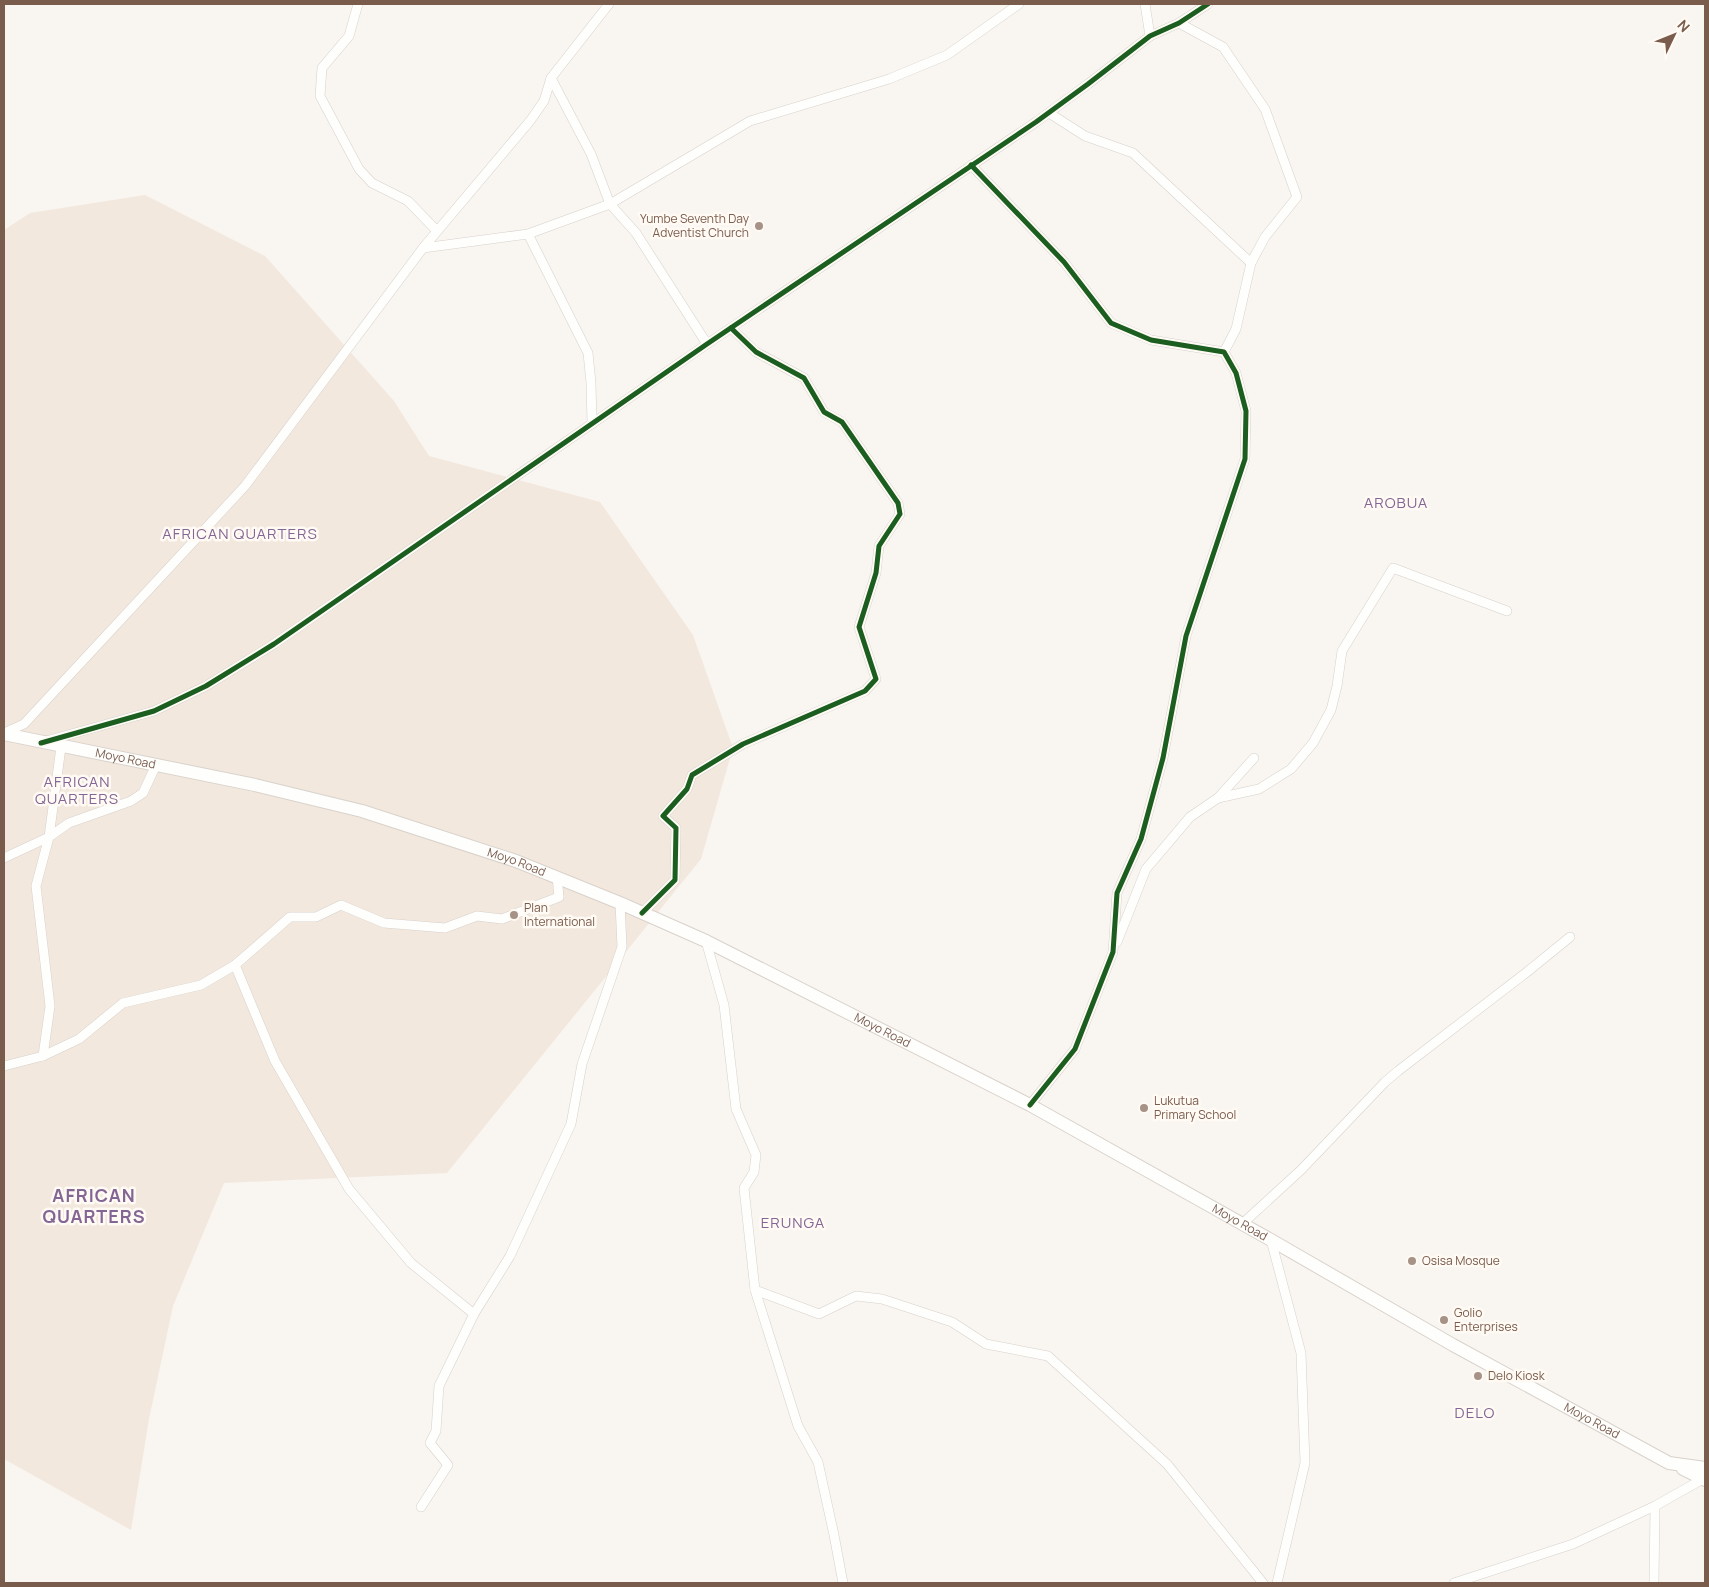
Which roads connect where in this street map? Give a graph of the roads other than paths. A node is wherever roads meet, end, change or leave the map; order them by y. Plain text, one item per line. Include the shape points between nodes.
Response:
1 (358, 4) edge
2 (610, 4) edge
3 (1019, 4) edge
4 (1145, 4) edge
5 (1208, 4) edge
6 (1179, 23) junction
7 (1150, 36) junction
8 (551, 78) junction
9 (1049, 113) junction
10 (971, 165) junction
11 (610, 204) junction
12 (437, 231) junction
13 (528, 234) junction
14 (423, 248) junction
15 (1251, 263) junction
16 (731, 328) junction
17 (707, 344) junction
18 (1224, 352) junction
19 (592, 424) junction
20 (1506, 610) dead end
21 (4, 734) edge
22 (41, 742) junction
23 (61, 747) junction
24 (1254, 758) dead end
25 (156, 765) junction
26 (1218, 798) junction
27 (49, 837) junction
28 (4, 858) edge
29 (557, 877) junction
30 (620, 903) junction
31 (642, 913) junction
32 (1570, 937) dead end
33 (706, 941) junction
34 (1113, 952) junction
35 (235, 966) junction
36 (43, 1056) junction
37 (4, 1066) edge
38 (1030, 1105) junction
39 (1242, 1224) junction
40 (1271, 1240) junction
41 (755, 1290) junction
42 (474, 1314) junction
43 (1705, 1475) edge
44 (1655, 1506) junction
45 (421, 1507) dead end
46 (843, 1583) edge
47 (1263, 1583) edge
48 (1276, 1583) edge
49 (1454, 1583) edge
50 (1654, 1583) edge

1 - 12 street via 349,36 322,68 320,96 359,169 372,183 408,201
2 - 8 street
3 - 11 street via 947,55 889,79 750,121
4 - 7 street
5 - 6 street
6 - 7 street
6 - 15 street via 1223,47 1265,108 1297,198 1265,237
7 - 9 street
8 - 11 street via 591,154
8 - 12 street via 544,101 530,121
9 - 10 street
9 - 15 street via 1085,136 1133,153
10 - 16 street
10 - 18 street via 1064,262 1111,323 1151,340
11 - 13 street
11 - 17 street via 640,239
12 - 14 street
13 - 14 street
13 - 19 street via 588,354
14 - 21 street via 244,486 24,724
15 - 18 street via 1236,329
16 - 17 street
16 - 31 street via 756,352 804,378 824,412 842,422 898,503 900,514 879,546 876,573 859,626 876,679 865,691 743,744 692,775 686,789 662,816 676,828 675,880
17 - 19 street
18 - 34 street via 1236,373 1246,410 1245,459 1186,636 1160,767 1141,839 1118,893
19 - 22 street via 274,644 206,686 154,712
20 - 26 street via 1393,568 1342,651 1331,710 1313,743 1291,769 1258,789
21 - 22 main road, Moyo Road
22 - 23 main road, Moyo Road
23 - 25 main road, Moyo Road
23 - 27 street
24 - 26 street
25 - 27 street via 143,793 131,801 69,823
25 - 29 main road, Moyo Road via 362,811
26 - 34 street via 1190,817 1146,869
27 - 28 street
27 - 36 street via 36,886 50,1006
29 - 30 main road, Moyo Road
29 - 35 street via 559,897 502,919 477,916 445,928 384,923 341,905 316,917 290,917
30 - 31 main road, Moyo Road
30 - 42 street via 622,947 582,1064 570,1124 510,1256
31 - 33 main road, Moyo Road
32 - 39 street via 1391,1077 1301,1170
33 - 38 main road, Moyo Road
33 - 41 street via 724,1005 736,1109 756,1155 754,1172 744,1188
34 - 38 street via 1075,1049
35 - 36 street via 201,985 123,1003 79,1039
35 - 42 street via 275,1061 349,1189 411,1263
36 - 37 street
38 - 39 main road, Moyo Road
39 - 40 main road, Moyo Road
40 - 43 main road, Moyo Road via 1453,1345 1669,1463
40 - 48 street via 1301,1353 1305,1463
41 - 46 street via 798,1426 818,1462
41 - 47 street via 819,1314 856,1296 882,1299 952,1322 986,1344 1048,1356 1167,1464
42 - 45 street via 439,1386 436,1432 430,1443 448,1465
43 - 44 street
44 - 49 street via 1573,1544
44 - 50 street

